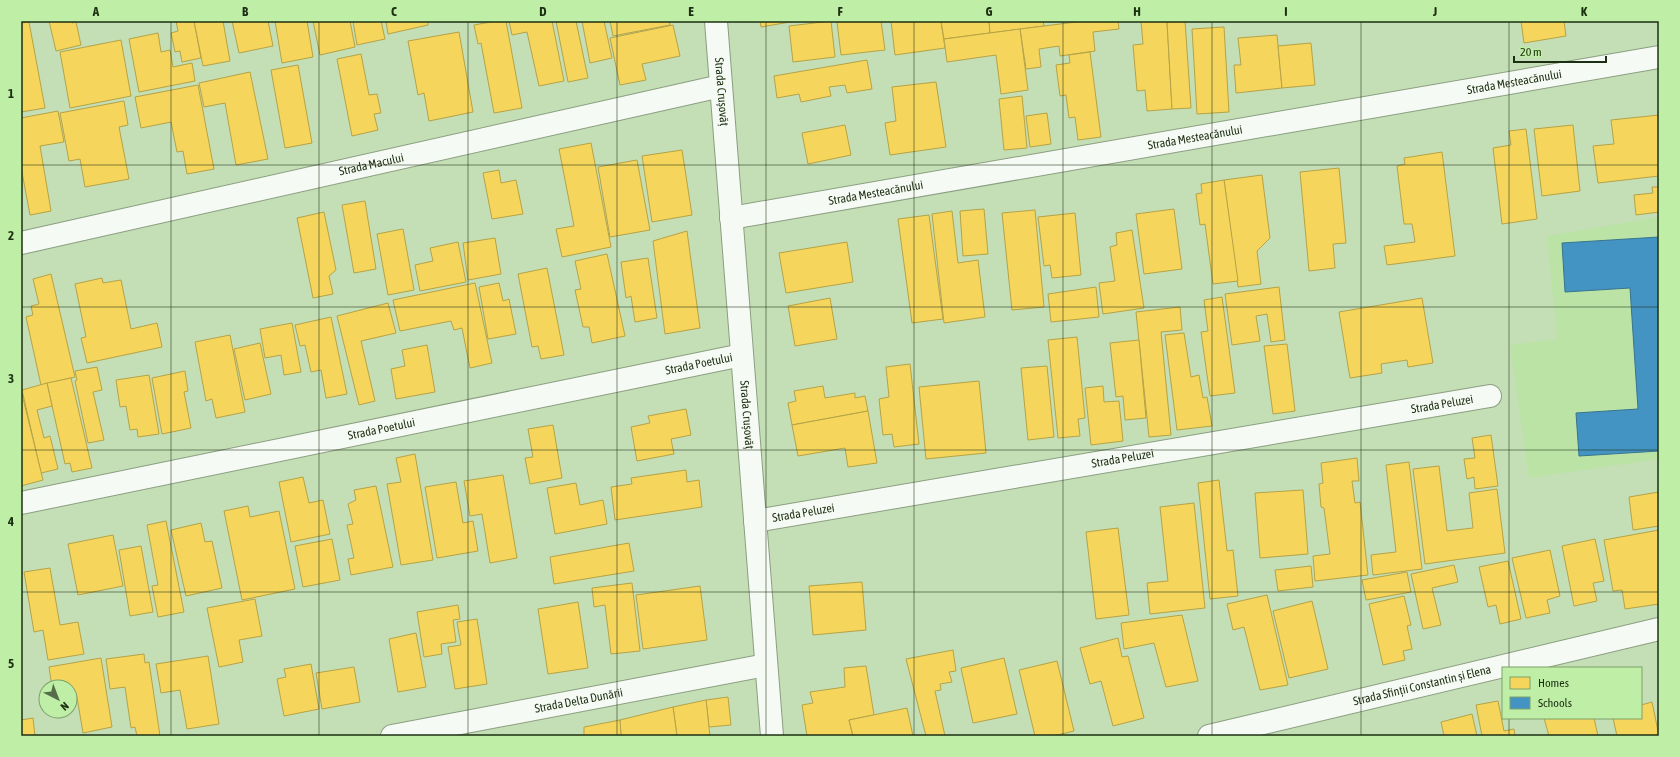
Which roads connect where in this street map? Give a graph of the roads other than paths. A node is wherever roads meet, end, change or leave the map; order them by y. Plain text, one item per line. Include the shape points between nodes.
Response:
1 (716, 21) edge
2 (1659, 57) edge
3 (721, 86) junction
4 (732, 218) junction
5 (21, 243) edge
6 (742, 355) junction
7 (1490, 396) dead end
8 (21, 504) edge
9 (755, 521) junction
10 (1659, 629) edge
11 (766, 665) junction
12 (392, 736) edge
13 (772, 736) edge
14 (1209, 736) edge

1 - 3 street, Strada Crușovăț
2 - 4 street, Strada Mesteacănului
3 - 4 street, Strada Crușovăț
3 - 5 street, Strada Macului
4 - 6 street, Strada Crușovăț
6 - 8 street, Strada Poetului
6 - 9 street, Strada Crușovăț
7 - 9 street, Strada Peluzei
9 - 11 street, Strada Crușovăț
10 - 14 street, Strada Sfinții Constantin și Elena
11 - 12 street, Strada Delta Dunării
11 - 13 street, Strada Crușovăț

